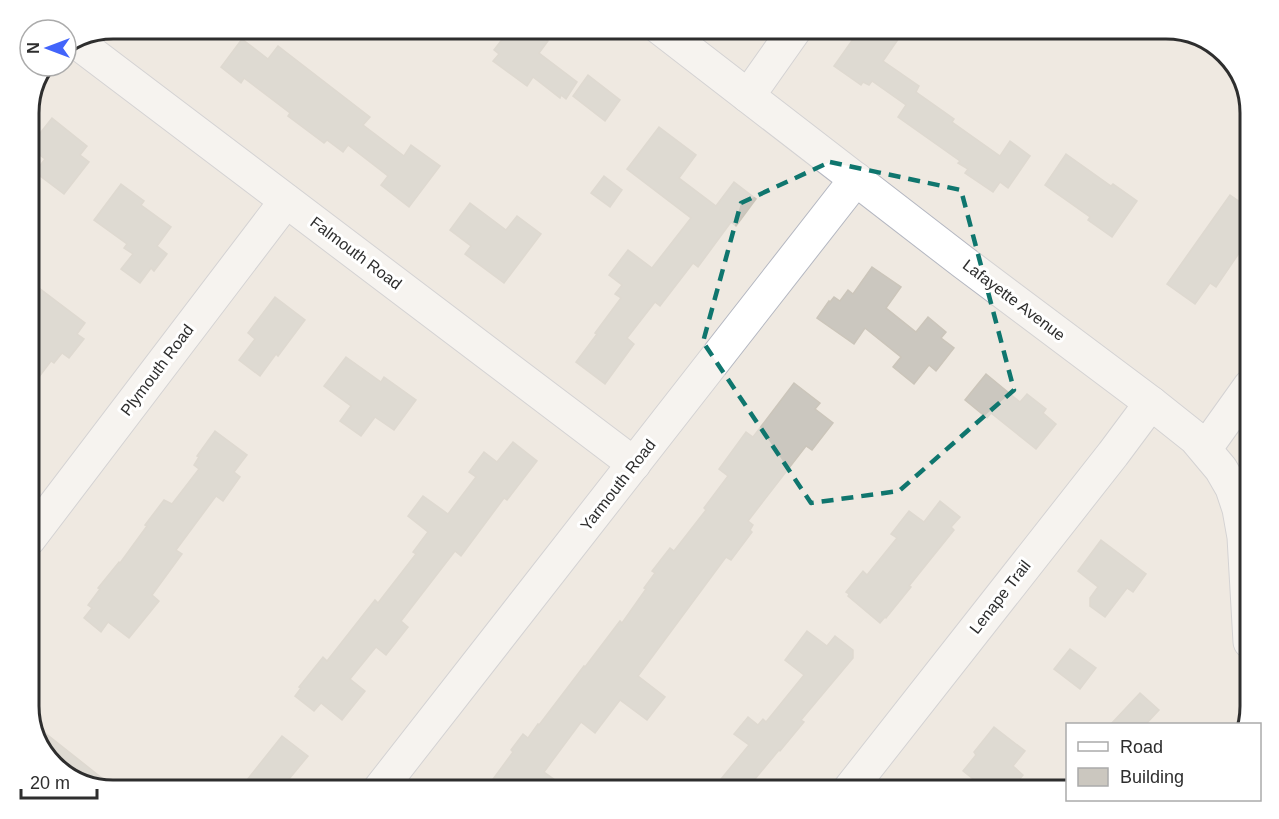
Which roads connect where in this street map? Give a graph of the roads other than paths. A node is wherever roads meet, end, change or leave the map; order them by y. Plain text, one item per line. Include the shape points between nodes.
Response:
1 (674, 39) edge
2 (788, 39) edge
3 (82, 46) edge
4 (748, 96) junction
5 (856, 179) junction
6 (286, 201) junction
7 (1240, 401) edge
8 (1150, 403) junction
9 (1205, 449) junction
10 (634, 464) junction
11 (1240, 515) edge
12 (39, 526) edge
13 (387, 780) edge
14 (857, 780) edge

1 - 4 street, Lafayette Avenue
2 - 4 street
3 - 6 street, Falmouth Road
4 - 5 street, Lafayette Avenue
5 - 8 street, Lafayette Avenue
5 - 10 street, Yarmouth Road
6 - 10 street, Falmouth Road
6 - 12 street, Plymouth Road
7 - 9 street
8 - 9 street, Lafayette Avenue
8 - 14 street, Lenape Trail
9 - 11 street, Lafayette Avenue via 1232,488
10 - 13 street, Yarmouth Road

